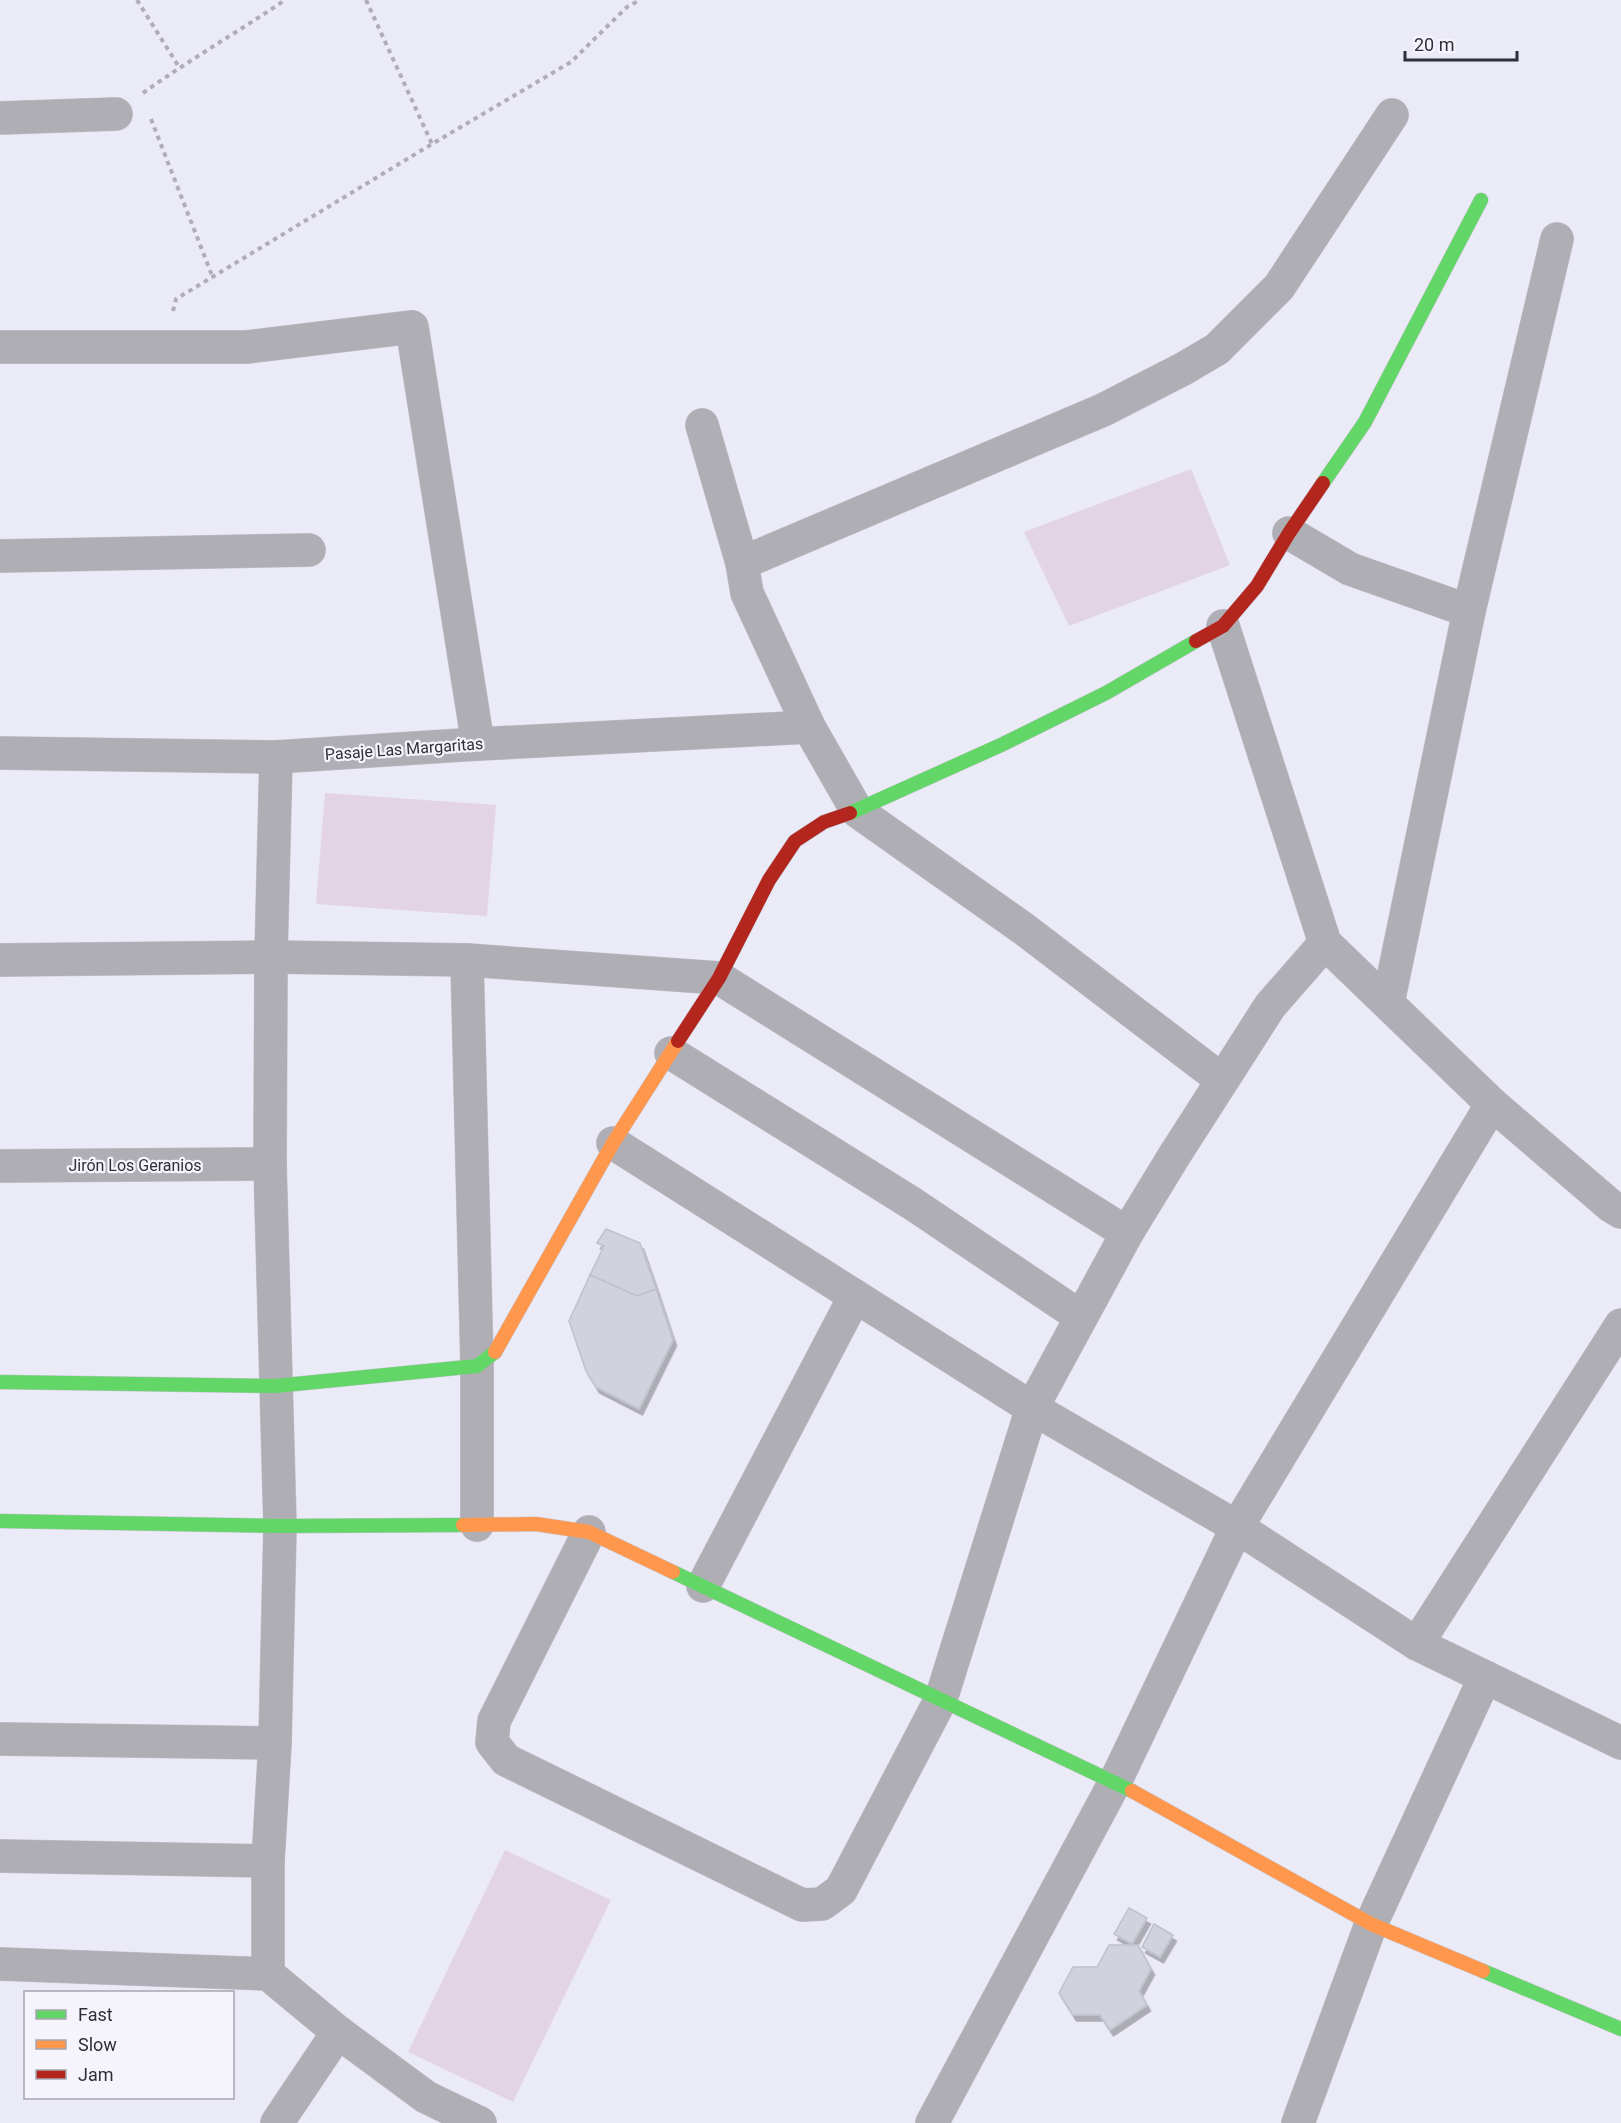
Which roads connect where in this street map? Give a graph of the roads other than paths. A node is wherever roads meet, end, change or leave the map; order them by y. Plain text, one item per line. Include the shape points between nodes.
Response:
1 (116, 114) road end
2 (1392, 115) dead end
3 (0, 118) edge
4 (1481, 200) dead end
5 (1557, 239) dead end
6 (0, 347) edge
7 (702, 425) dead end
8 (1289, 533) junction
9 (309, 550) dead end
10 (0, 556) edge
11 (742, 563) junction
12 (1470, 611) junction
13 (1223, 626) junction
14 (808, 727) junction
15 (478, 744) junction
16 (0, 753) edge
17 (276, 757) junction
18 (857, 811) junction
19 (1325, 943) junction
20 (271, 957) junction
21 (0, 960) edge
22 (467, 960) junction
23 (719, 978) junction
24 (1388, 1004) junction
25 (671, 1053) junction
26 (1222, 1080) junction
27 (1492, 1104) junction
28 (613, 1143) junction
29 (270, 1164) junction
30 (0, 1166) edge
31 (1621, 1212) edge
32 (1127, 1233) junction
33 (855, 1296) junction
34 (1081, 1317) junction
35 (1621, 1325) edge
36 (477, 1366) junction
37 (0, 1382) edge
38 (275, 1386) junction
39 (1032, 1408) junction
40 (0, 1521) edge
41 (477, 1525) junction
42 (280, 1526) junction
43 (1237, 1527) junction
44 (590, 1533) junction
45 (703, 1586) junction
46 (1417, 1644) junction
47 (1485, 1677) junction
48 (941, 1699) junction
49 (0, 1739) edge
50 (275, 1743) junction
51 (1621, 1743) edge
52 (1115, 1782) junction
53 (0, 1856) edge
54 (268, 1861) junction
55 (1371, 1924) junction
56 (0, 1964) edge
57 (268, 1974) junction
58 (1621, 2029) edge
59 (338, 2032) junction
60 (277, 2123) edge
61 (480, 2123) edge
62 (932, 2123) edge
63 (1298, 2123) edge

1 - 3 street
2 - 11 street via 1279,287 1217,349 1103,410
4 - 8 street via 1365,422
5 - 12 street
6 - 15 street via 247,347 412,327
7 - 11 street
8 - 12 street via 1350,569
8 - 13 street via 1257,586
9 - 10 street
11 - 14 street via 747,593
12 - 24 street
13 - 18 street via 1106,693
13 - 19 street
14 - 15 street, Pasaje Las Margaritas
14 - 18 street
15 - 17 street, Pasaje Las Margaritas
16 - 17 street, Pasaje Las Margaritas
17 - 20 street
18 - 23 street via 824,822 795,841 769,880
18 - 26 street via 1024,929
19 - 24 street
19 - 26 street via 1270,1006
20 - 21 street
20 - 22 street
20 - 29 street
22 - 23 street
22 - 36 street
23 - 25 street
23 - 32 street
24 - 27 street
25 - 28 street
25 - 34 street via 913,1204
26 - 32 street
27 - 31 street
27 - 43 street
28 - 33 street
28 - 36 street via 506,1336 494,1354
29 - 30 street, Jirón Los Geranios
29 - 38 street
32 - 34 street
33 - 39 street
33 - 45 street
34 - 39 street
35 - 46 street
36 - 38 street
36 - 41 street
37 - 38 street
38 - 42 street
39 - 43 street
39 - 48 street
40 - 42 street
41 - 42 street
41 - 44 street via 536,1524
42 - 50 street
43 - 46 street
43 - 52 street
44 - 45 street
44 - 48 street via 494,1721 492,1742 506,1760 802,1905 822,1904 841,1890
45 - 48 street
46 - 47 street
47 - 51 street
47 - 55 street
48 - 52 street
49 - 50 street
50 - 54 street
52 - 55 street
52 - 62 street
53 - 54 street
54 - 57 street
55 - 58 street
55 - 63 street
56 - 57 street
57 - 59 street
59 - 60 street
59 - 61 street via 426,2097

